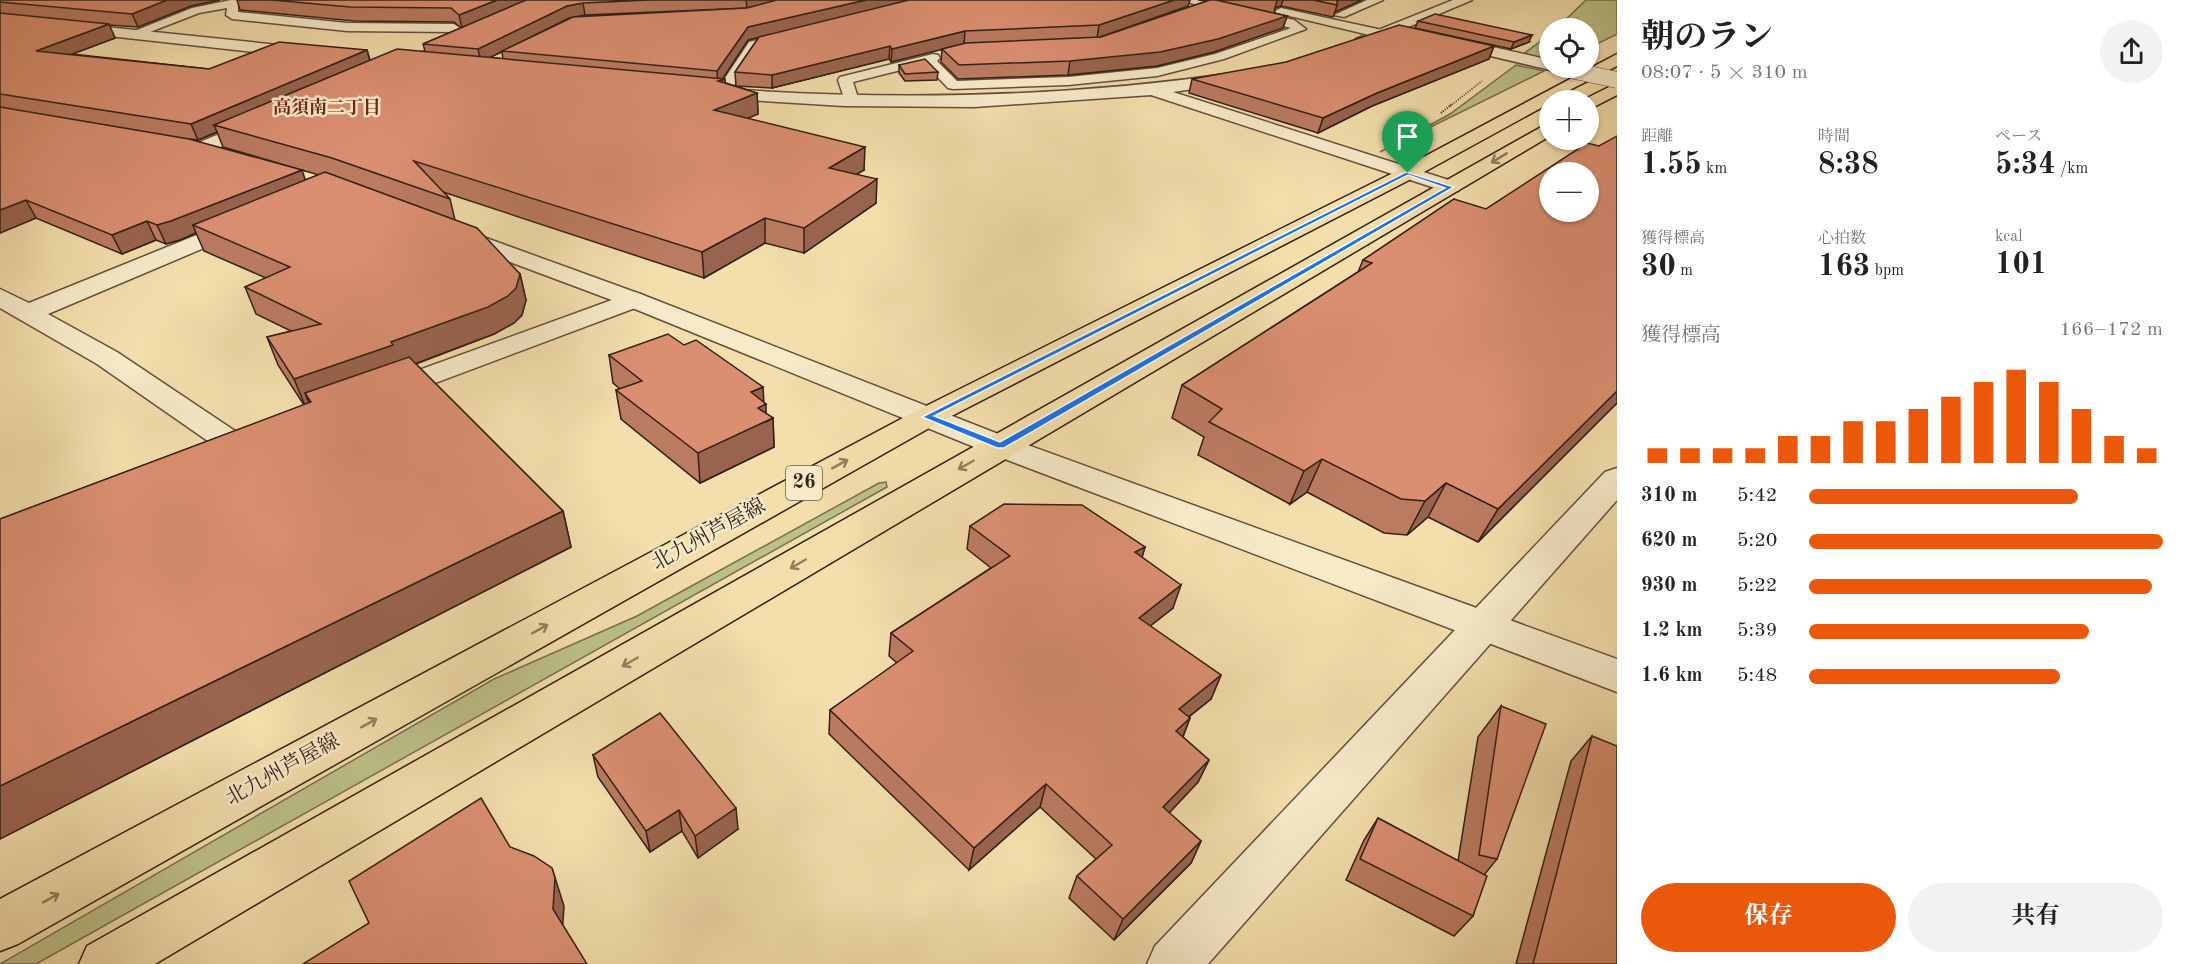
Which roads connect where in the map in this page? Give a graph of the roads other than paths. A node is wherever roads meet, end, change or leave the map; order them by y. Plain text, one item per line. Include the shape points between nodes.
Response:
1 (253, 0) edge
2 (1230, 0) edge
3 (1377, 0) edge
4 (1466, 0) edge
5 (1341, 2) edge
6 (233, 3) junction
7 (1361, 6) junction
8 (1185, 7) edge
9 (1340, 15) edge
10 (0, 20) edge
11 (471, 31) edge
12 (1387, 32) junction
13 (134, 34) junction
14 (800, 34) edge
15 (1414, 34) edge
16 (1436, 39) edge
17 (1343, 48) edge
18 (946, 54) edge
19 (328, 55) edge
20 (928, 59) junction
21 (1617, 59) edge
22 (1539, 63) edge
23 (1248, 76) edge
24 (1599, 76) edge
25 (1617, 80) edge
26 (1617, 88) edge
27 (1152, 90) junction
28 (700, 91) edge
29 (722, 93) junction
30 (1599, 99) edge
31 (852, 101) junction
32 (277, 115) edge
33 (1539, 135) edge
34 (244, 161) edge
35 (1408, 173) junction
36 (1451, 187) junction
37 (267, 214) edge
38 (433, 225) edge
39 (0, 297) edge
40 (634, 300) junction
41 (27, 313) junction
42 (358, 402) edge
43 (927, 417) junction
44 (1000, 446) junction
45 (202, 459) edge
46 (1617, 479) edge
47 (1482, 624) junction
48 (1617, 676) edge
49 (0, 926) edge
50 (105, 964) edge
51 (1174, 964) edge

1 - 6 lane
2 - 12 lane
3 - 7 lane
4 - 12 street
5 - 7 lane
6 - 11 lane via 232,15 346,27 452,34
6 - 13 lane via 196,10
7 - 9 lane
8 - 20 lane via 1209,5 1294,24 1300,29 1231,53 1138,75 953,86
10 - 13 street
12 - 15 street
12 - 17 street
13 - 19 street
14 - 29 lane via 753,45
16 - 22 street
18 - 20 lane
20 - 31 lane via 845,80
21 - 35 main road, 北九州芦屋線 / 26
23 - 27 street
24 - 25 street, bridge
26 - 30 main road
27 - 31 street via 1005,101
27 - 35 street
28 - 29 street
29 - 31 street
32 - 34 street via 188,147
33 -> 36 main road
35 - 36 street
35 - 43 main road, 北九州芦屋線 / 26
36 - 44 main road
37 - 41 street
38 - 40 street
39 - 41 street
40 - 42 street
40 - 43 street
41 - 45 street via 247,442
43 - 44 street
49 -> 43 main road, 北九州芦屋線 / 26
44 - 47 street
44 -> 50 main road
46 - 47 street
47 - 48 street
47 - 51 street

